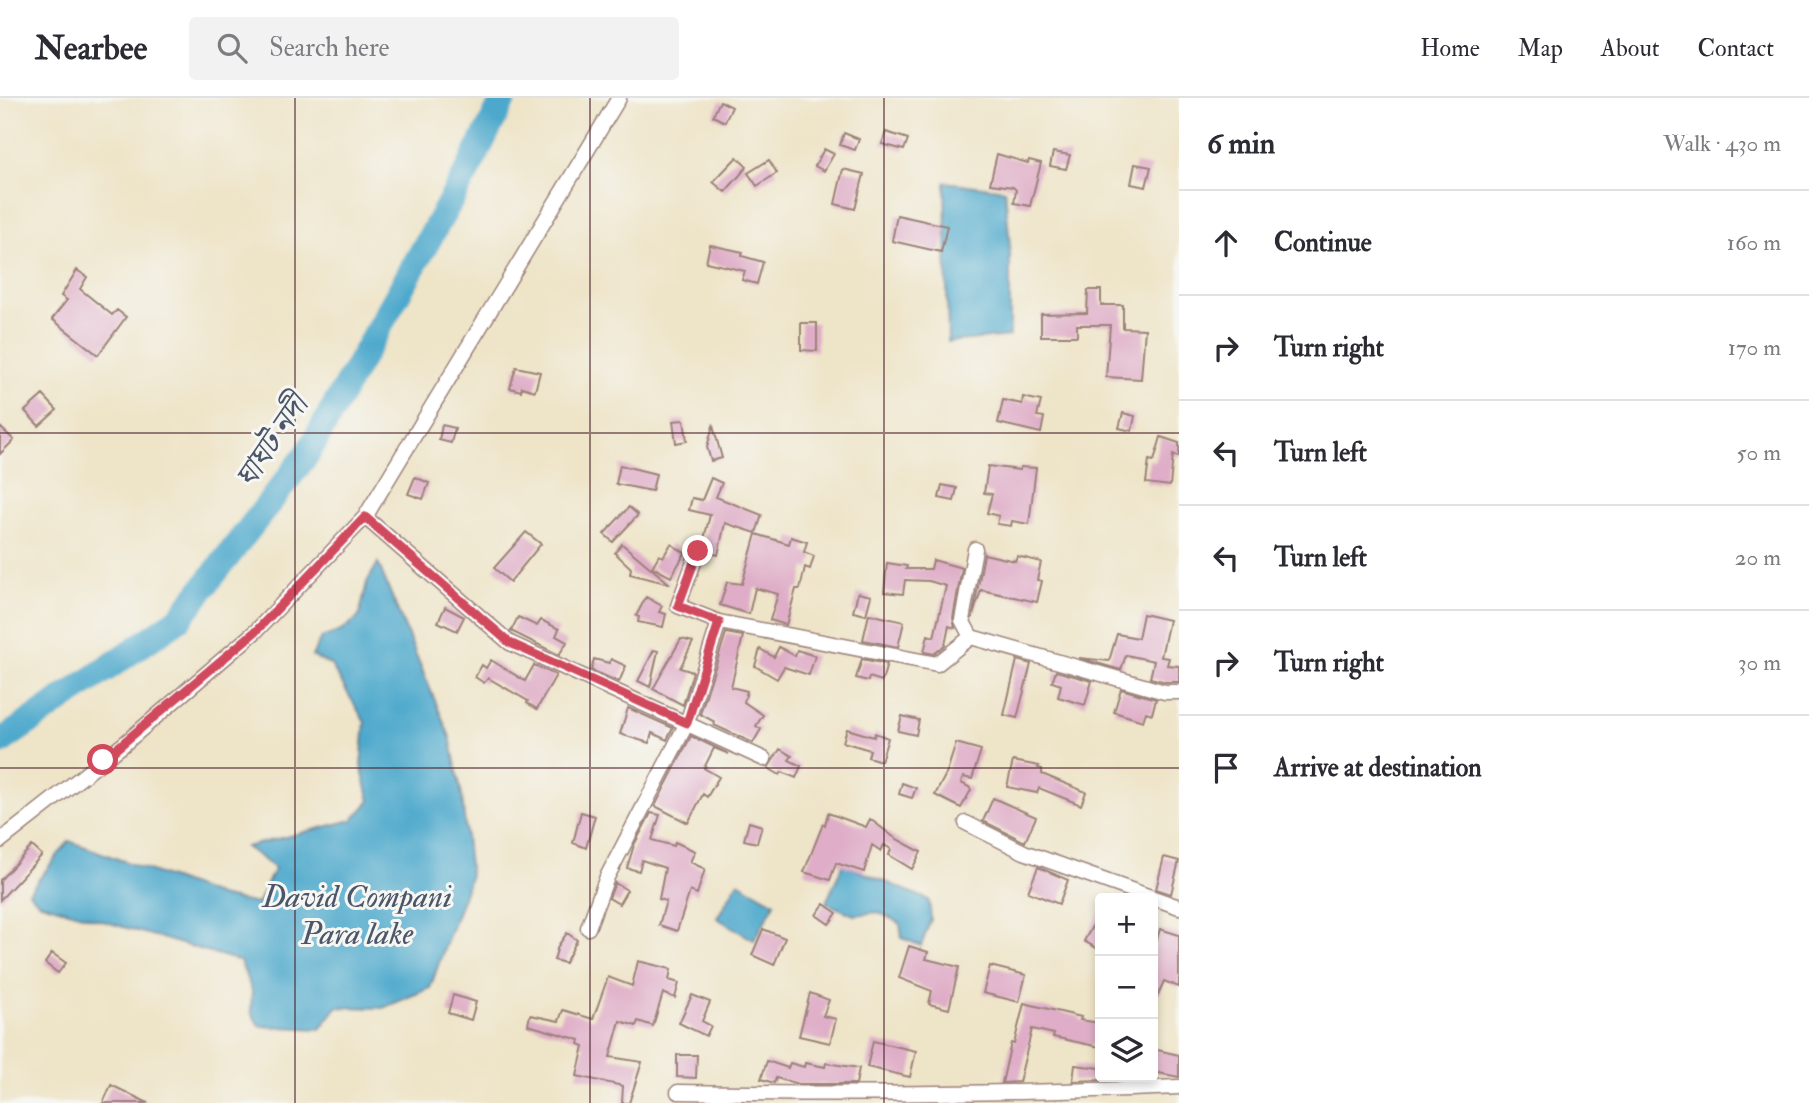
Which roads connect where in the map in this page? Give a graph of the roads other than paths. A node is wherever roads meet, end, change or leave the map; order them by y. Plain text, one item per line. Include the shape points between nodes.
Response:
1 (619, 98) edge
2 (365, 517) junction
3 (975, 549) dead end
4 (698, 551) dead end
5 (719, 622) junction
6 (971, 637) junction
7 (1179, 692) edge
8 (687, 723) junction
9 (764, 758) dead end
10 (966, 822) dead end
11 (0, 841) edge
12 (1179, 907) edge
13 (588, 928) dead end
14 (1179, 1087) edge
15 (678, 1092) dead end
16 (777, 1098) edge

1 - 2 street
2 - 8 street via 510,643
2 - 11 street via 256,631 124,744
3 - 6 street via 962,620
4 - 5 street via 678,606
5 - 6 street via 937,664
5 - 8 street
6 - 7 street via 1164,692
8 - 9 street
8 - 13 street via 607,877
10 - 12 street via 1024,852
14 - 16 street
15 - 16 street

